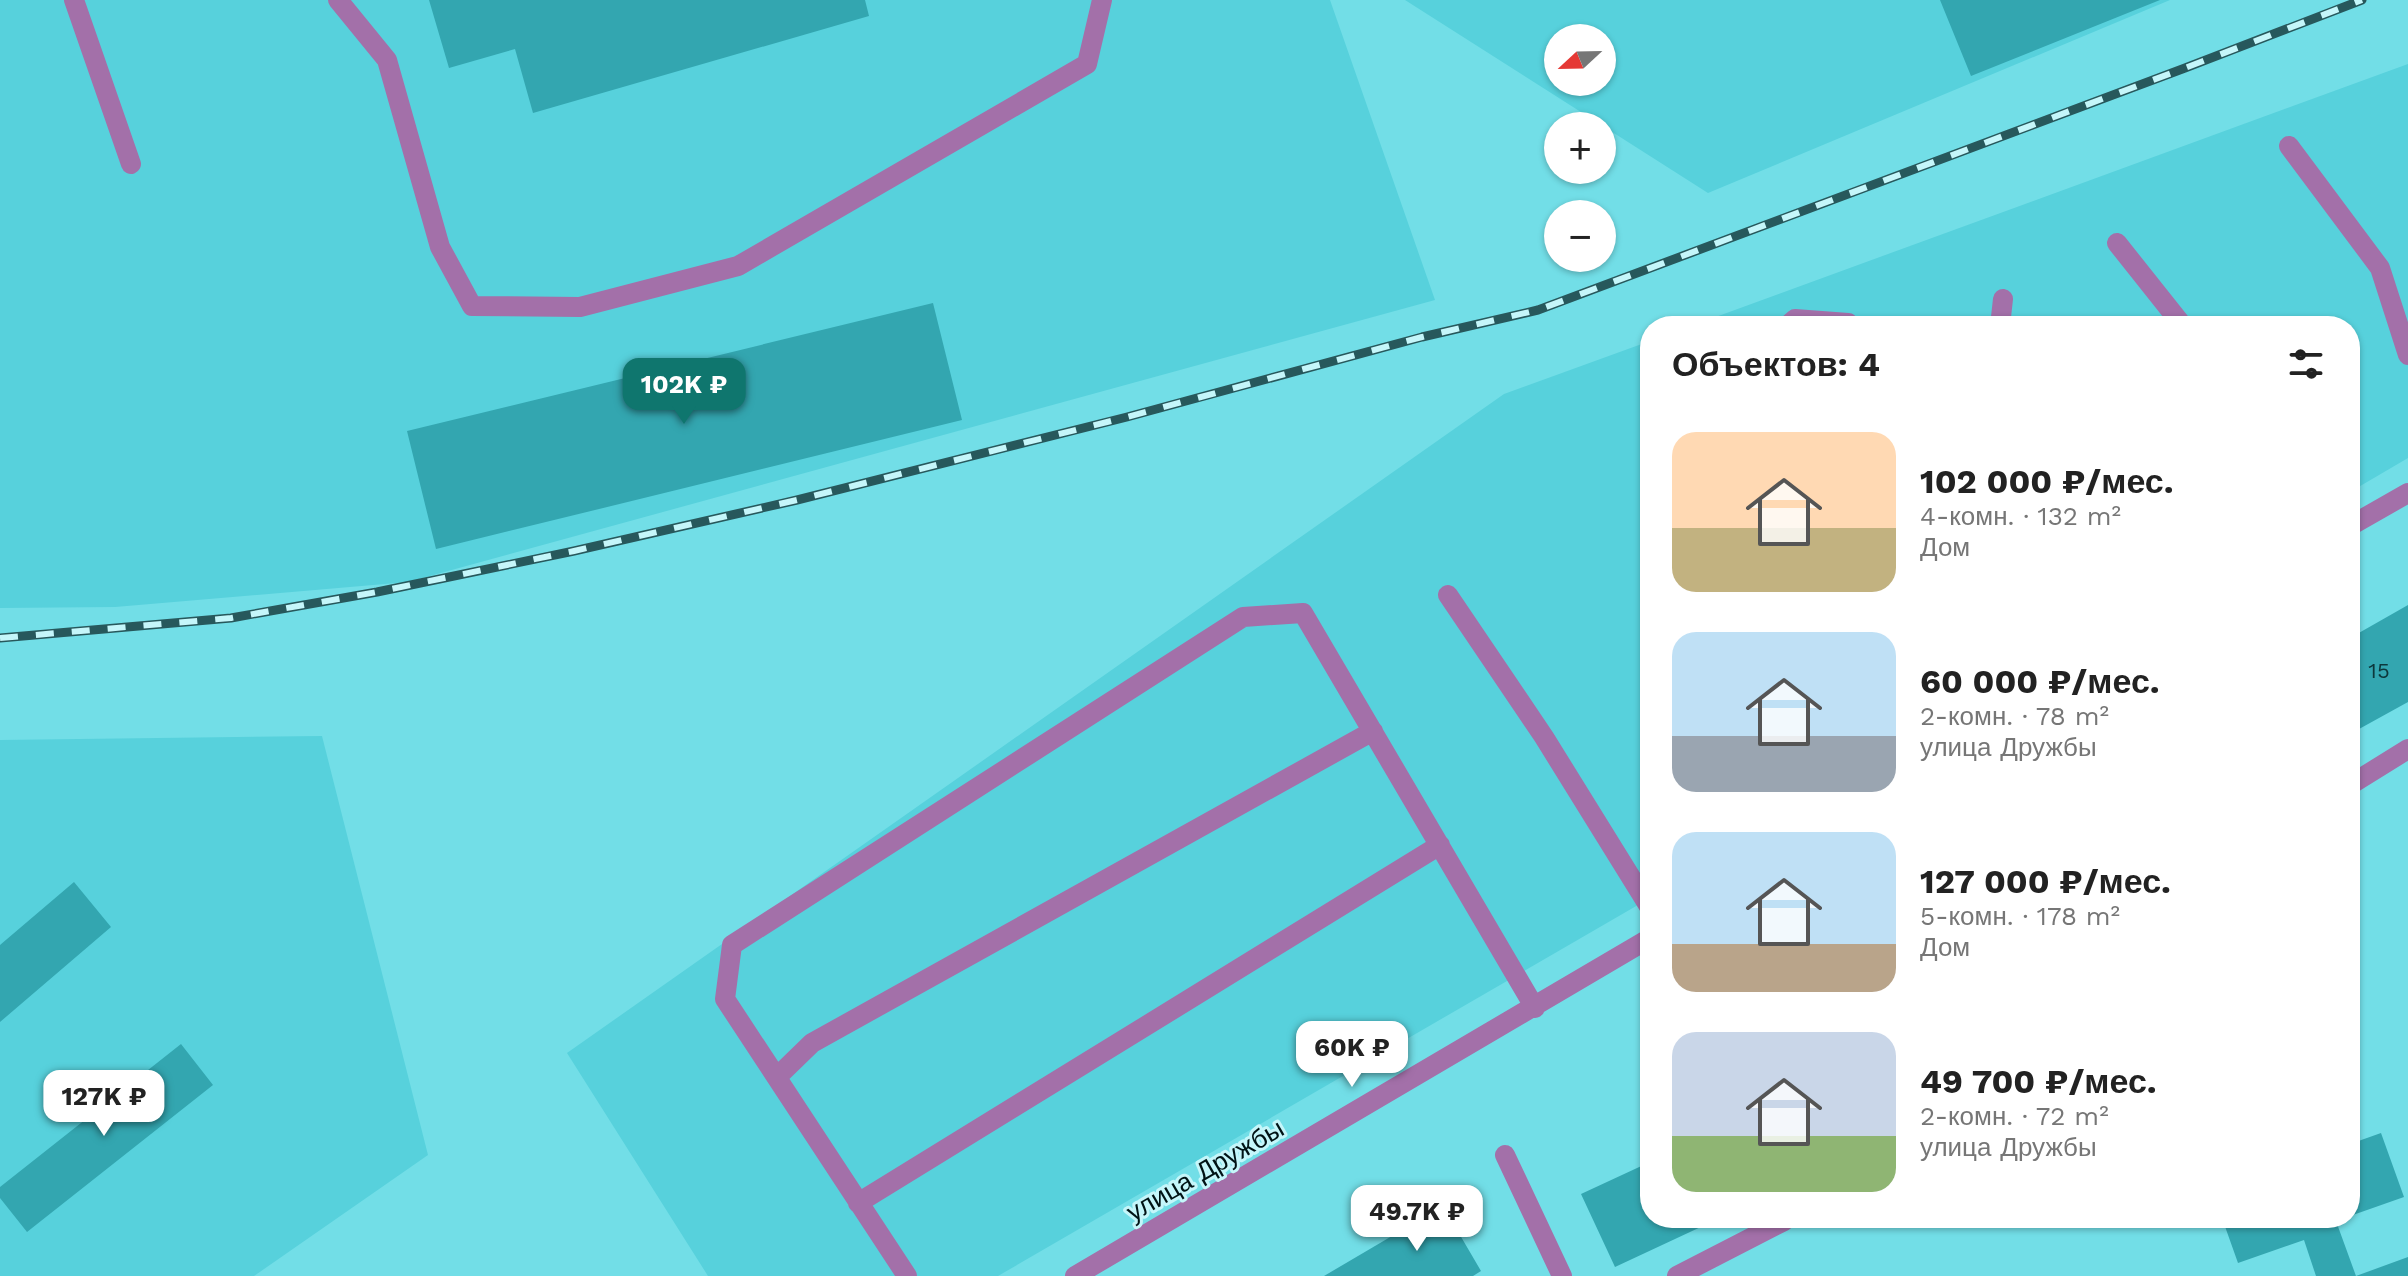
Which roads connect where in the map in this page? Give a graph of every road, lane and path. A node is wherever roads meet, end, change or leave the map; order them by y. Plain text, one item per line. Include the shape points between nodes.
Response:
1 (74, 0) edge
2 (338, 0) edge
3 (1102, 0) edge
4 (2289, 146) dead end
5 (131, 164) dead end
6 (2117, 243) dead end
7 (2003, 299) dead end
8 (2001, 316) edge
9 (2175, 316) edge
10 (2408, 355) edge
11 (2408, 493) edge
12 (2360, 520) edge
13 (1448, 595) dead end
14 (1373, 731) junction
15 (2408, 749) edge
16 (2360, 779) edge
17 (1440, 845) junction
18 (1640, 892) edge
19 (1640, 944) edge
20 (1535, 1008) junction
21 (777, 1077) junction
22 (1505, 1155) dead end
23 (858, 1203) junction
24 (1770, 1228) edge
25 (1556, 1274) edge
26 (907, 1276) edge
27 (1075, 1276) edge
28 (1677, 1276) edge

1 - 5 street
2 - 3 street via 387,60 440,247 472,306 580,307 738,266 1087,64
4 - 10 street via 2380,268
6 - 9 street
7 - 8 street
11 - 12 street
13 - 18 street
14 - 17 street
14 - 21 street via 812,1043
14 - 21 street via 1303,613 1243,617 732,945 725,999
15 - 16 street
17 - 20 street
17 - 23 street
19 - 20 street, улица Дружбы
20 - 27 street, улица Дружбы
21 - 23 street
22 - 25 street
23 - 26 street
24 - 28 street

